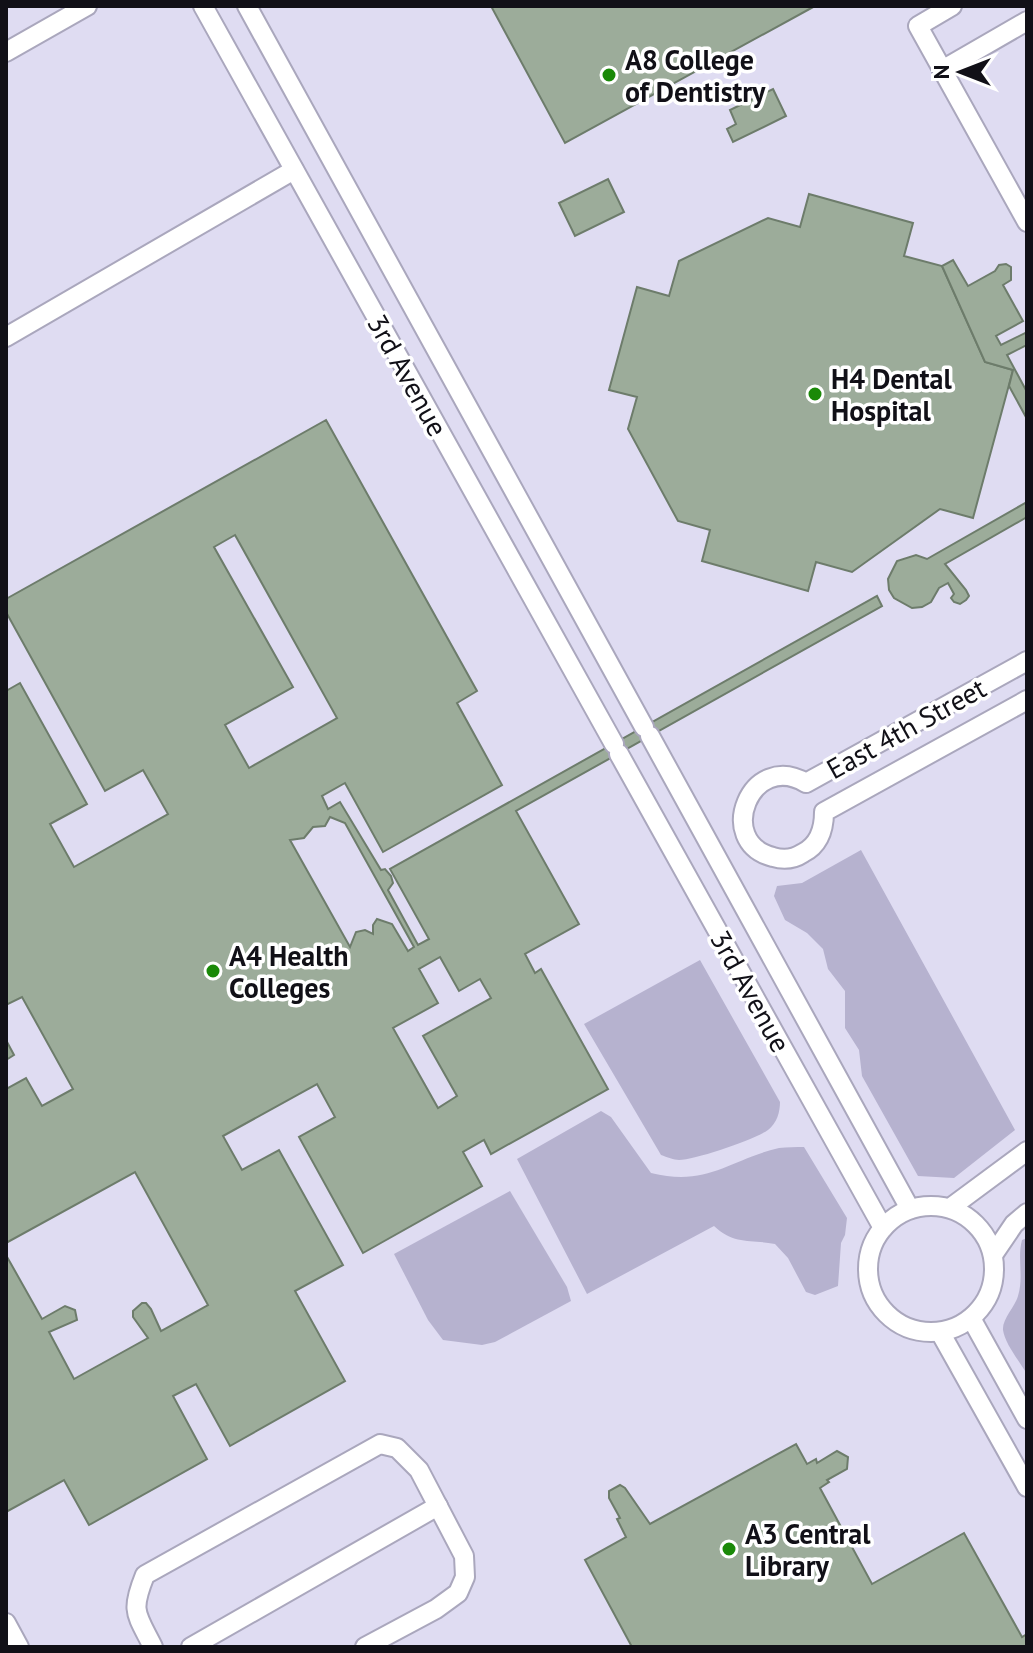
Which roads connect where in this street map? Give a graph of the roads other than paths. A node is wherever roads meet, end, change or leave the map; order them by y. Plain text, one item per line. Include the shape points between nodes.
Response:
1 (87, 6) edge
2 (203, 6) edge
3 (247, 6) edge
4 (952, 6) edge
5 (1027, 21) edge
6 (6, 52) edge
7 (942, 70) junction
8 (294, 170) junction
9 (1027, 222) edge
10 (6, 337) edge
11 (1027, 661) edge
12 (1027, 700) edge
13 (1027, 1151) edge
14 (950, 1208) junction
15 (910, 1209) junction
16 (1027, 1213) edge
17 (883, 1228) junction
18 (993, 1255) junction
19 (971, 1318) junction
20 (940, 1332) junction
21 (1027, 1419) edge
22 (1027, 1487) edge
23 (438, 1506) junction
24 (6, 1623) edge
25 (19, 1647) edge
26 (153, 1647) edge
27 (191, 1647) edge
28 (365, 1647) edge

1 - 6 lane
2 - 8 lane, 3rd Avenue
3 - 15 lane, 3rd Avenue
4 - 7 lane via 918,26
5 - 7 lane
7 - 9 lane
8 - 10 lane
8 - 17 lane, 3rd Avenue
11 - 12 lane, East 4th Street via 806,783 789,776 764,781 746,799 747,837 766,855 803,854 821,835 824,812
13 - 14 lane
14 - 15 lane
14 - 18 lane via 978,1225
15 - 17 lane
16 - 18 lane
17 - 20 lane via 867,1266 874,1299 896,1323
18 - 19 lane via 991,1288
19 - 20 lane
19 - 21 lane
20 - 22 lane
23 - 26 lane via 419,1470 397,1448 380,1444 145,1575 135,1611
23 - 27 lane
23 - 28 lane via 464,1556 465,1577 458,1593
24 - 25 lane

